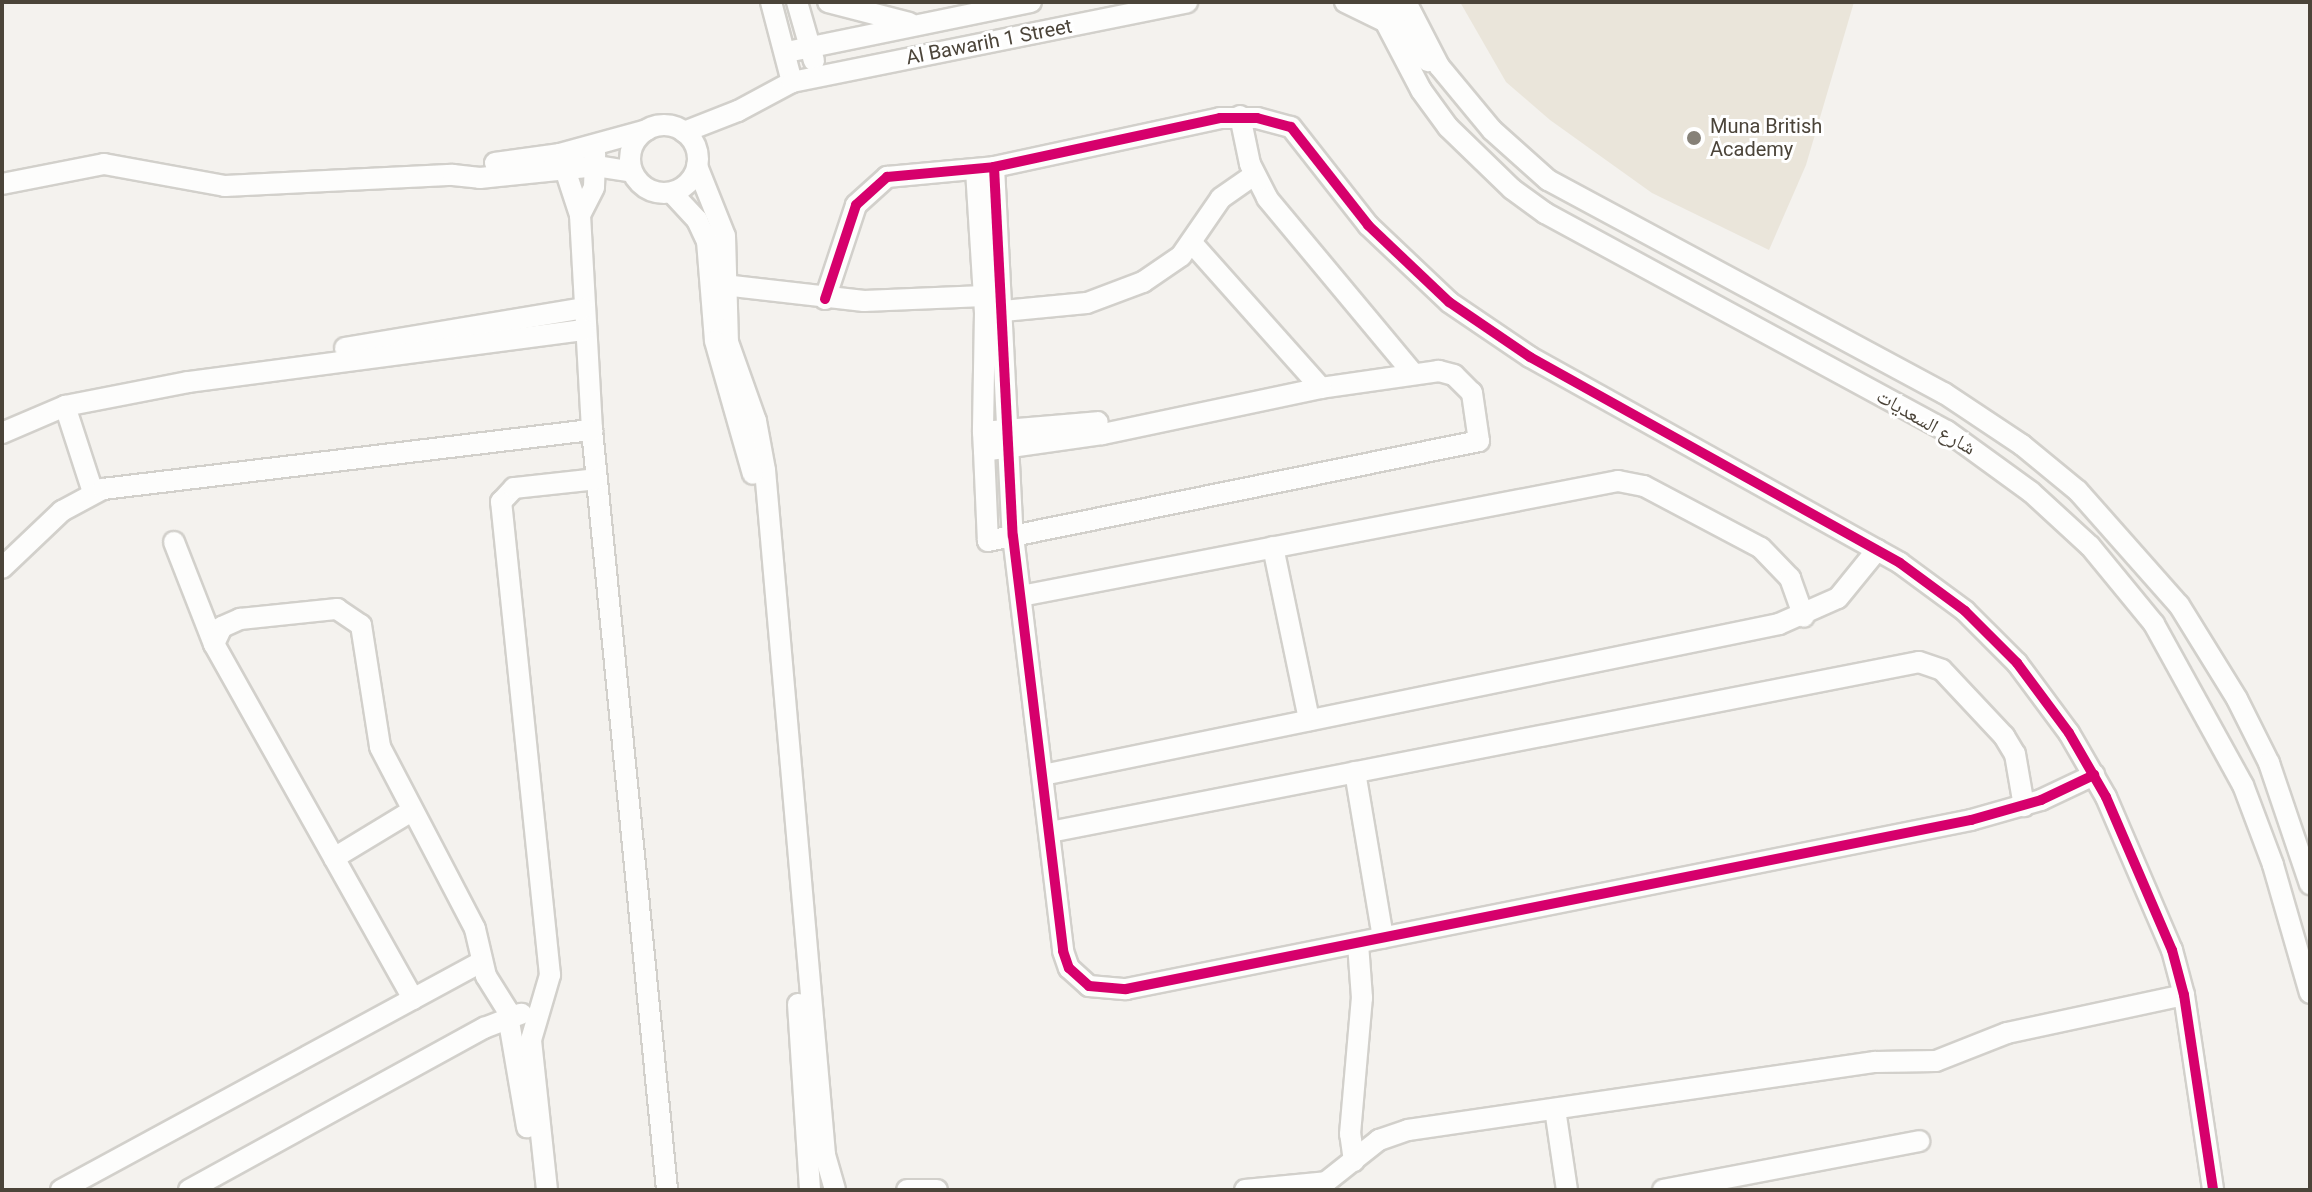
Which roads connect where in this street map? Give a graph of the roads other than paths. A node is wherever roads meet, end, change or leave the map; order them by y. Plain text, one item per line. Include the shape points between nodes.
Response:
1 (771, 2) edge
2 (797, 2) edge
3 (828, 2) edge
4 (1031, 2) edge
5 (1187, 2) edge
6 (1345, 2) edge
7 (1406, 2) edge
8 (1382, 8) edge
9 (921, 25) junction
10 (812, 47) junction
11 (787, 52) junction
12 (1439, 66) junction
13 (817, 77) junction
14 (792, 82) junction
15 (1240, 116) junction
16 (648, 130) junction
17 (684, 132) junction
18 (595, 156) junction
19 (562, 162) junction
20 (697, 166) junction
21 (985, 169) junction
22 (632, 172) junction
23 (1254, 175) junction
24 (2, 184) edge
25 (672, 193) junction
26 (580, 215) junction
27 (1192, 243) junction
28 (718, 284) junction
29 (825, 299) junction
30 (991, 307) junction
31 (583, 308) junction
32 (585, 330) junction
33 (457, 337) junction
34 (1413, 373) junction
35 (1321, 388) junction
36 (65, 406) junction
37 (592, 430) junction
38 (2, 433) edge
39 (1007, 439) junction
40 (983, 442) junction
41 (597, 479) junction
42 (93, 492) junction
43 (1013, 536) junction
44 (174, 542) dead end
45 (1273, 547) junction
46 (1877, 550) junction
47 (2, 568) edge
48 (1021, 596) junction
49 (1804, 617) junction
50 (214, 644) junction
51 (1309, 720) junction
52 (1355, 772) junction
53 (1043, 775) junction
54 (2094, 775) junction
55 (2024, 806) junction
56 (410, 812) junction
57 (790, 831) junction
58 (1050, 832) junction
59 (334, 858) junction
60 (2310, 884) edge
61 (1383, 938) junction
62 (1358, 943) junction
63 (482, 961) junction
64 (2310, 993) edge
65 (2184, 995) junction
66 (413, 999) junction
67 (540, 1009) junction
68 (509, 1017) junction
69 (1355, 1108) junction
70 (1555, 1109) junction
71 (1379, 1140) junction
72 (1919, 1141) dead end
73 (1354, 1161) junction
74 (1327, 1186) edge
75 (61, 1190) edge
76 (189, 1190) edge
77 (537, 1190) edge
78 (547, 1190) edge
79 (667, 1190) edge
80 (810, 1190) edge
81 (817, 1190) edge
82 (833, 1190) edge
83 (907, 1190) edge
84 (937, 1190) edge
85 (1245, 1190) edge
86 (1567, 1190) edge
87 (1663, 1190) edge
88 (2213, 1190) edge

1 - 11 street
2 - 10 street
3 - 9 street
4 - 9 street, Al Bawarih 1 Street
5 - 13 street, Al Bawarih 1 Street
6 - 8 street
7 - 12 street, شارع السعديات
8 - 12 street via 1413,47
8 - 64 street, شارع السعديات via 1421,90 1448,127 1512,189 1545,213 1947,431 2031,492 2090,546 2154,624 2243,785
9 - 10 street, Al Bawarih 1 Street
10 - 11 street, Al Bawarih 1 Street
10 - 13 street
11 - 14 street
12 - 60 street, شارع السعديات via 1492,130 1548,180 1944,393 2022,445 2078,491 2179,605 2224,677 2269,763
13 - 14 street, Al Bawarih 1 Street
14 - 17 street, Al Bawarih 1 Street
15 - 21 street
15 - 23 street
15 - 46 street via 1274,121 1298,133 1352,207 1412,270 1530,357
16 - 17 street via 666,126
16 - 18 street
16 - 22 street via 634,144
17 - 20 street via 696,147
18 - 19 street
18 - 22 street
18 - 26 street via 590,197
19 - 24 street via 453,175 225,186 104,164
19 - 26 street
20 - 25 street via 689,183
20 - 28 street via 721,218
21 - 29 street via 897,174 870,188 852,215
21 - 30 street
22 - 25 street via 653,191
23 - 27 street via 1221,198
23 - 34 street via 1267,198
25 - 28 street via 703,230
26 - 31 street
27 - 30 street via 1169,266 1116,294 1072,306
27 - 35 street
28 - 29 street
28 - 57 street via 728,342 760,439
29 - 30 street
30 - 39 street
30 - 40 street
31 - 32 street
31 - 33 street
32 - 33 street
32 - 37 street
33 - 36 street
34 - 35 street
34 - 43 street via 1447,372 1467,385 1475,401 1479,441
35 - 39 street via 1142,423
36 - 38 street
36 - 42 street
37 - 41 street
37 - 42 street
39 - 40 street
39 - 43 street
40 - 43 street via 988,541
41 - 67 street via 514,488 501,502 550,975
41 - 79 street
42 - 47 street via 62,511
43 - 48 street
44 - 50 street
45 - 48 street
45 - 49 street via 1627,481 1773,557 1797,590
45 - 51 street
46 - 49 street via 1849,589
46 - 54 street via 1942,592 1999,644 2049,703
48 - 53 street
49 - 51 street
50 - 56 street via 222,627 233,620 337,609 356,619 364,632 380,747
50 - 59 street
51 - 53 street
52 - 55 street via 1919,662 1942,670 2004,736 2015,754
52 - 58 street
52 - 61 street
53 - 58 street
54 - 55 street
54 - 65 street via 2155,906
55 - 61 street
56 - 59 street
56 - 63 street via 475,929
57 - 80 street
57 - 82 street
58 - 62 street via 1065,960 1075,975 1098,989 1126,989
59 - 66 street
61 - 62 street
62 - 69 street via 1362,998
63 - 66 street
63 - 68 street
65 - 70 street via 2007,1033 1936,1061 1875,1062
65 - 88 street
66 - 75 street
67 - 68 street
67 - 78 street via 531,1052
68 - 76 street
68 - 77 street
69 - 71 street
69 - 73 street via 1350,1134
70 - 71 street via 1422,1127
70 - 86 street
71 - 73 street
72 - 87 street
73 - 74 street
74 - 85 street
81 - 82 street
83 - 84 street

